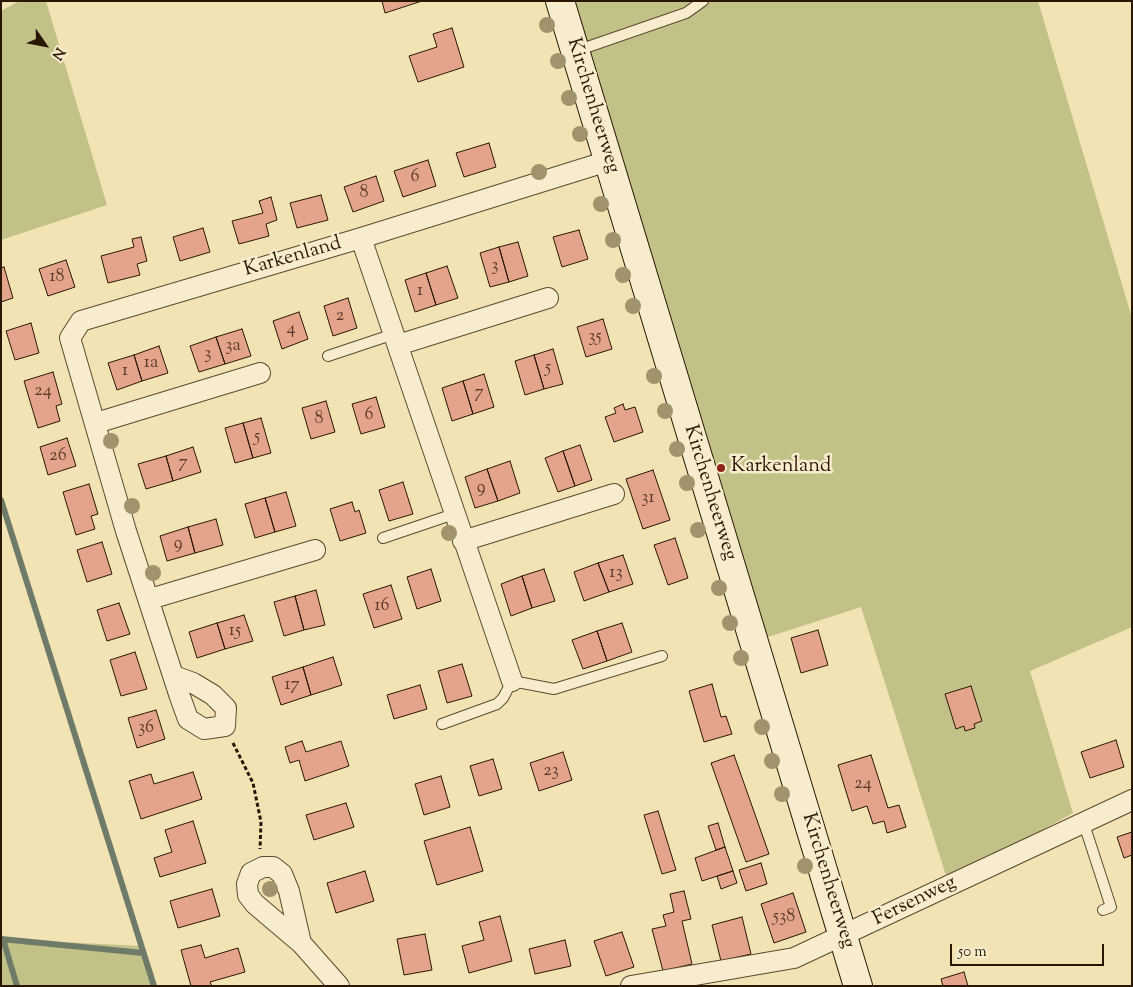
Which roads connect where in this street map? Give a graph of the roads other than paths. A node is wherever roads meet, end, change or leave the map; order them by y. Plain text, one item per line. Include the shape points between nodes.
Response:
1 (560, 1) edge
2 (703, 1) edge
3 (575, 51) junction
4 (608, 161) junction
5 (361, 238) junction
6 (548, 298) dead end
7 (396, 340) junction
8 (328, 356) dead end
9 (260, 373) dead end
10 (96, 423) junction
11 (614, 494) dead end
12 (454, 514) junction
13 (383, 538) dead end
14 (463, 541) junction
15 (315, 550) dead end
16 (150, 600) junction
17 (662, 656) dead end
18 (174, 676) junction
19 (512, 681) junction
20 (442, 724) dead end
21 (1132, 800) edge
22 (1083, 822) junction
23 (1103, 910) dead end
24 (844, 936) junction
25 (301, 943) junction
26 (339, 986) edge
27 (631, 986) edge
28 (858, 986) edge

1 - 3 main road, Kirchenheerweg
2 - 3 lane via 686,13
3 - 4 main road, Kirchenheerweg
4 - 5 street, Karkenland
4 - 24 main road, Kirchenheerweg
5 - 7 street
5 - 10 street, Karkenland via 81,321 70,338
6 - 7 street
7 - 8 lane
7 - 12 street
9 - 10 street
10 - 16 street, Karkenland via 126,531
11 - 14 street
12 - 13 lane
12 - 14 street
14 - 19 street
15 - 16 street
16 - 18 street, Karkenland
17 - 19 lane via 554,689
18 - 18 street, Karkenland via 188,719 204,729 225,726 226,708 213,695
19 - 20 lane via 496,704
21 - 22 street, Fersenweg
22 - 23 lane via 1111,907
22 - 24 street, Fersenweg
24 - 27 street, Fersenweg via 786,960
24 - 28 main road, Kirchenheerweg
25 - 25 street via 282,874 273,867 263,867 251,873 248,895 254,904
25 - 26 street

